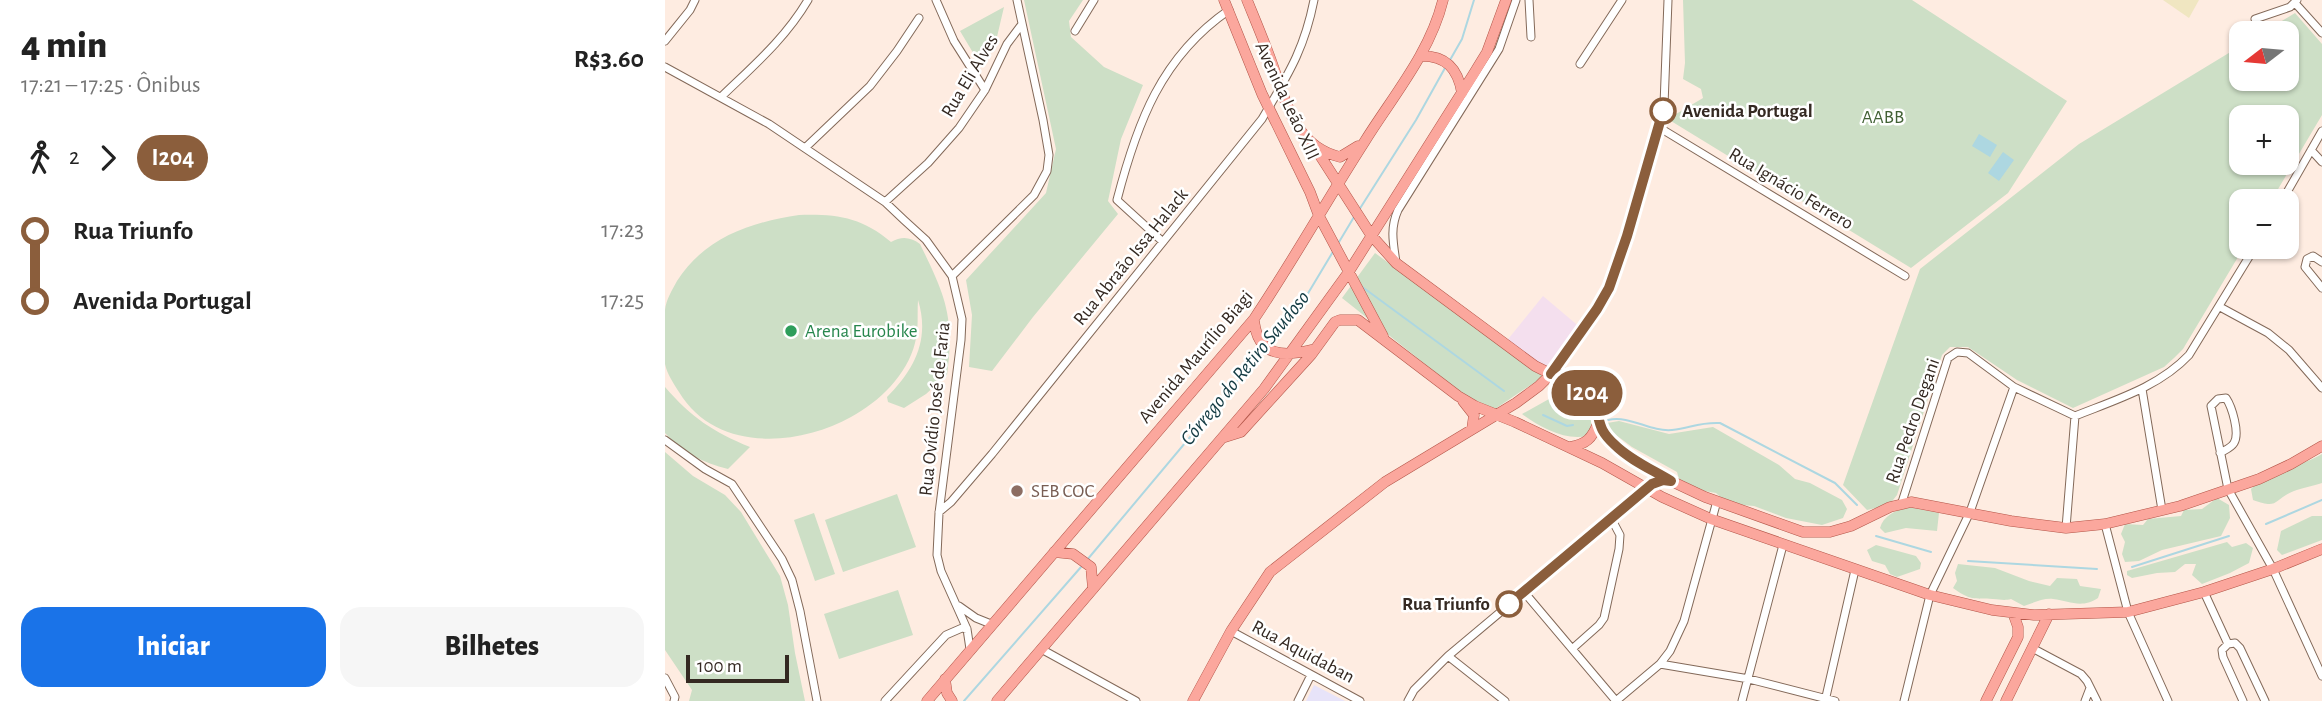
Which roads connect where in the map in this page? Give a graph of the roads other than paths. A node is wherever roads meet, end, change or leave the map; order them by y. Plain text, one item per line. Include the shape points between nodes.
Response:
1 (695, 0) edge
2 (808, 0) edge
3 (936, 0) edge
4 (1017, 0) edge
5 (1094, 0) edge
6 (1247, 0) edge
7 (1314, 0) edge
8 (1443, 0) edge
9 (1506, 0) edge
10 (1516, 0) edge
11 (1529, 0) edge
12 (1622, 0) edge
13 (1666, 1) edge
14 (2296, 1) edge
15 (1226, 5) edge
16 (919, 18) dead end
17 (2255, 19) dead end
18 (1022, 24) junction
19 (1075, 31) dead end
20 (2322, 33) edge
21 (1531, 37) dead end
22 (665, 41) edge
23 (1420, 56) junction
24 (1580, 64) dead end
25 (665, 67) edge
26 (985, 90) junction
27 (1281, 90) junction
28 (1462, 93) junction
29 (721, 97) junction
30 (1269, 108) junction
31 (1660, 128) junction
32 (2322, 131) edge
33 (1364, 142) junction
34 (1312, 143) junction
35 (805, 148) junction
36 (2311, 150) junction
37 (1422, 155) junction
38 (2322, 162) edge
39 (1421, 173) junction
40 (1339, 182) junction
41 (2288, 189) edge
42 (885, 202) junction
43 (1397, 212) junction
44 (1319, 216) junction
45 (1371, 234) junction
46 (1163, 242) junction
47 (2248, 259) edge
48 (1396, 262) junction
49 (2322, 262) edge
50 (1347, 272) junction
51 (952, 276) junction
52 (1905, 276) dead end
53 (2322, 288) edge
54 (2220, 307) junction
55 (1254, 319) junction
56 (1385, 340) junction
57 (1315, 349) junction
58 (1289, 356) junction
59 (1551, 374) junction
60 (2014, 387) junction
61 (2322, 388) edge
62 (1264, 389) junction
63 (2142, 389) junction
64 (1458, 396) junction
65 (1264, 407) junction
66 (1497, 415) junction
67 (2075, 416) junction
68 (1598, 423) junction
69 (1472, 429) junction
70 (1222, 438) junction
71 (665, 440) edge
72 (2322, 446) edge
73 (1570, 447) junction
74 (2220, 453) junction
75 (1671, 481) junction
76 (1647, 489) junction
77 (2228, 489) junction
78 (1717, 501) junction
79 (1902, 502) junction
80 (2162, 510) junction
81 (1970, 512) junction
82 (939, 513) junction
83 (1611, 518) junction
84 (1711, 519) junction
85 (2105, 524) junction
86 (2066, 528) junction
87 (1783, 545) junction
88 (2322, 549) edge
89 (1054, 552) junction
90 (2273, 569) junction
91 (1855, 570) junction
92 (1093, 589) junction
93 (1524, 592) junction
94 (2204, 592) junction
95 (1930, 595) junction
96 (958, 606) junction
97 (2128, 612) junction
98 (2013, 613) junction
99 (2049, 614) junction
100 (991, 624) junction
101 (967, 629) junction
102 (1231, 631) junction
103 (2228, 644) junction
104 (970, 649) junction
105 (1572, 649) junction
106 (2033, 649) junction
107 (1043, 650) junction
108 (1448, 656) junction
109 (1660, 664) junction
110 (1311, 675) junction
111 (2322, 676) edge
112 (665, 678) edge
113 (945, 679) junction
114 (1749, 679) junction
115 (2090, 688) junction
116 (674, 699) edge
117 (951, 700) edge
118 (1825, 700) edge
119 (817, 701) edge
120 (885, 701) edge
121 (927, 701) edge
122 (997, 701) edge
123 (1136, 701) edge
124 (1193, 701) edge
125 (1298, 701) edge
126 (1360, 701) edge
127 (1408, 701) edge
128 (1505, 701) edge
129 (1616, 701) edge
130 (1742, 701) edge
131 (1835, 701) edge
132 (1904, 701) edge
133 (1986, 701) edge
134 (2006, 701) edge
135 (2085, 701) edge
136 (2097, 701) edge
137 (2168, 701) edge
138 (2243, 701) edge
139 (2265, 701) edge

1 - 22 street
2 - 29 street via 787,33
3 - 26 street via 954,41
4 - 18 street
5 - 19 street
6 - 27 main road, Avenida Leão XIII
7 - 27 street, Rua Abraão Issa Halack via 1297,60
8 - 23 main road, Avenida Maurílio Biagi
9 - 28 main road via 1486,52
10 - 39 street via 1499,49
11 - 21 street
12 - 24 street
13 - 31 street via 1667,80
14 - 17 street via 2290,8
14 - 20 street
15 - 30 main road, Avenida Leão XIII
15 - 46 street via 1193,39 1157,88 1139,127 1117,200
16 - 35 street via 870,86
18 - 26 street, Rua Eli Alves via 1000,54
18 - 51 street via 1049,155 1047,171 1034,195
23 - 28 main road via 1436,57 1454,68
23 - 33 main road, Avenida Maurílio Biagi
25 - 29 street, Rua Ovídio José de Faria
26 - 42 street, Rua Eli Alves via 960,128
27 - 30 street, Rua Abraão Issa Halack
27 - 34 main road, Avenida Leão XIII via 1296,125
28 - 37 main road
29 - 35 street, Rua Ovídio José de Faria
30 - 44 main road, Avenida Leão XIII
30 - 46 street, Rua Abraão Issa Halack
31 - 52 street, Rua Ignácio Ferrero
31 - 59 street via 1609,288
32 - 36 street
33 - 34 main road, Avenida Leão XIII via 1340,157
33 - 40 main road, Avenida Maurílio Biagi
34 - 40 main road
35 - 42 street, Rua Ovídio José de Faria
36 - 38 street
36 - 41 street
37 - 39 main road
37 - 45 main road
39 - 43 street
40 - 44 main road, Avenida Maurílio Biagi
40 - 45 main road
42 - 51 street, Rua Ovídio José de Faria via 926,240
43 - 45 street
43 - 48 street via 1392,223
44 - 50 main road, Avenida Leão XIII
44 - 55 main road, Avenida Maurílio Biagi
45 - 48 main road
45 - 50 main road
46 - 82 street, Rua Abraão Issa Halack
47 - 54 street
48 - 59 main road
49 - 53 street via 2313,257 2305,267
50 - 56 main road, Avenida Leão XIII
50 - 58 main road
51 - 82 street, Rua Ovídio José de Faria via 961,310 961,340
54 - 61 street via 2268,333
54 - 63 street via 2176,369
55 - 58 main road via 1257,338 1271,351
55 - 89 main road, Avenida Maurílio Biagi
56 - 57 main road via 1358,320 1340,320
56 - 64 main road
57 - 58 main road
57 - 65 main road
58 - 62 main road
59 - 66 main road
59 - 68 main road via 1564,373 1583,388 1593,400
60 - 67 street
60 - 79 street, Rua Pedro Degani via 1968,353 1957,352 1948,358
60 - 81 street
62 - 65 main road
62 - 70 main road
63 - 67 street
63 - 80 street
64 - 66 main road
64 - 69 main road via 1473,415
65 - 70 main road via 1241,432
66 - 69 main road
66 - 73 main road
67 - 86 street
68 - 73 main road via 1588,441
68 - 75 main road via 1617,448
69 - 102 main road via 1385,482 1270,572
70 - 92 main road
71 - 119 street via 732,484 769,536 792,580
72 - 77 main road
73 - 76 main road
74 - 74 street via 2236,442 2226,398 2211,406
74 - 77 street
75 - 76 main road via 1656,481
75 - 78 main road
76 - 83 street
76 - 84 main road
77 - 80 main road
77 - 90 street
78 - 79 main road via 1816,533 1851,526
78 - 84 street
79 - 81 main road
80 - 85 main road
81 - 86 main road
81 - 95 street
82 - 96 street, Rua Ovídio José de Faria via 939,563
83 - 93 street
83 - 105 street via 1620,535 1604,618
84 - 87 main road
84 - 109 street via 1684,621
85 - 86 main road
85 - 97 street
87 - 91 main road
87 - 114 street
88 - 90 main road
89 - 92 main road via 1073,554 1091,567
89 - 100 main road, Avenida Maurílio Biagi
90 - 94 main road
90 - 111 street
91 - 95 main road
91 - 118 street
92 - 107 main road
93 - 105 street
93 - 108 street
94 - 97 main road
94 - 103 street
95 - 98 main road
95 - 132 street
96 - 100 street
96 - 101 street, Rua Ovídio José de Faria
97 - 99 main road
97 - 137 street
98 - 99 main road
98 - 133 main road via 2018,637
99 - 106 main road
100 - 104 main road, Avenida Maurílio Biagi
101 - 104 street, Rua Ovídio José de Faria
101 - 120 street via 946,635
102 - 110 street, Rua Aquidaban
102 - 124 main road
103 - 138 street via 2223,657
103 - 139 street via 2235,643 2240,649
104 - 113 main road, Avenida Maurílio Biagi
105 - 129 street
106 - 115 street via 2081,674
106 - 134 main road
107 - 122 main road
107 - 123 street
108 - 127 street
108 - 128 street
109 - 114 street
109 - 129 street
110 - 125 street
110 - 126 street, Rua Aquidaban
112 - 116 street
113 - 117 main road
113 - 121 main road, Avenida Maurílio Biagi
114 - 118 street
114 - 130 street
115 - 135 street
115 - 136 street
118 - 131 street

